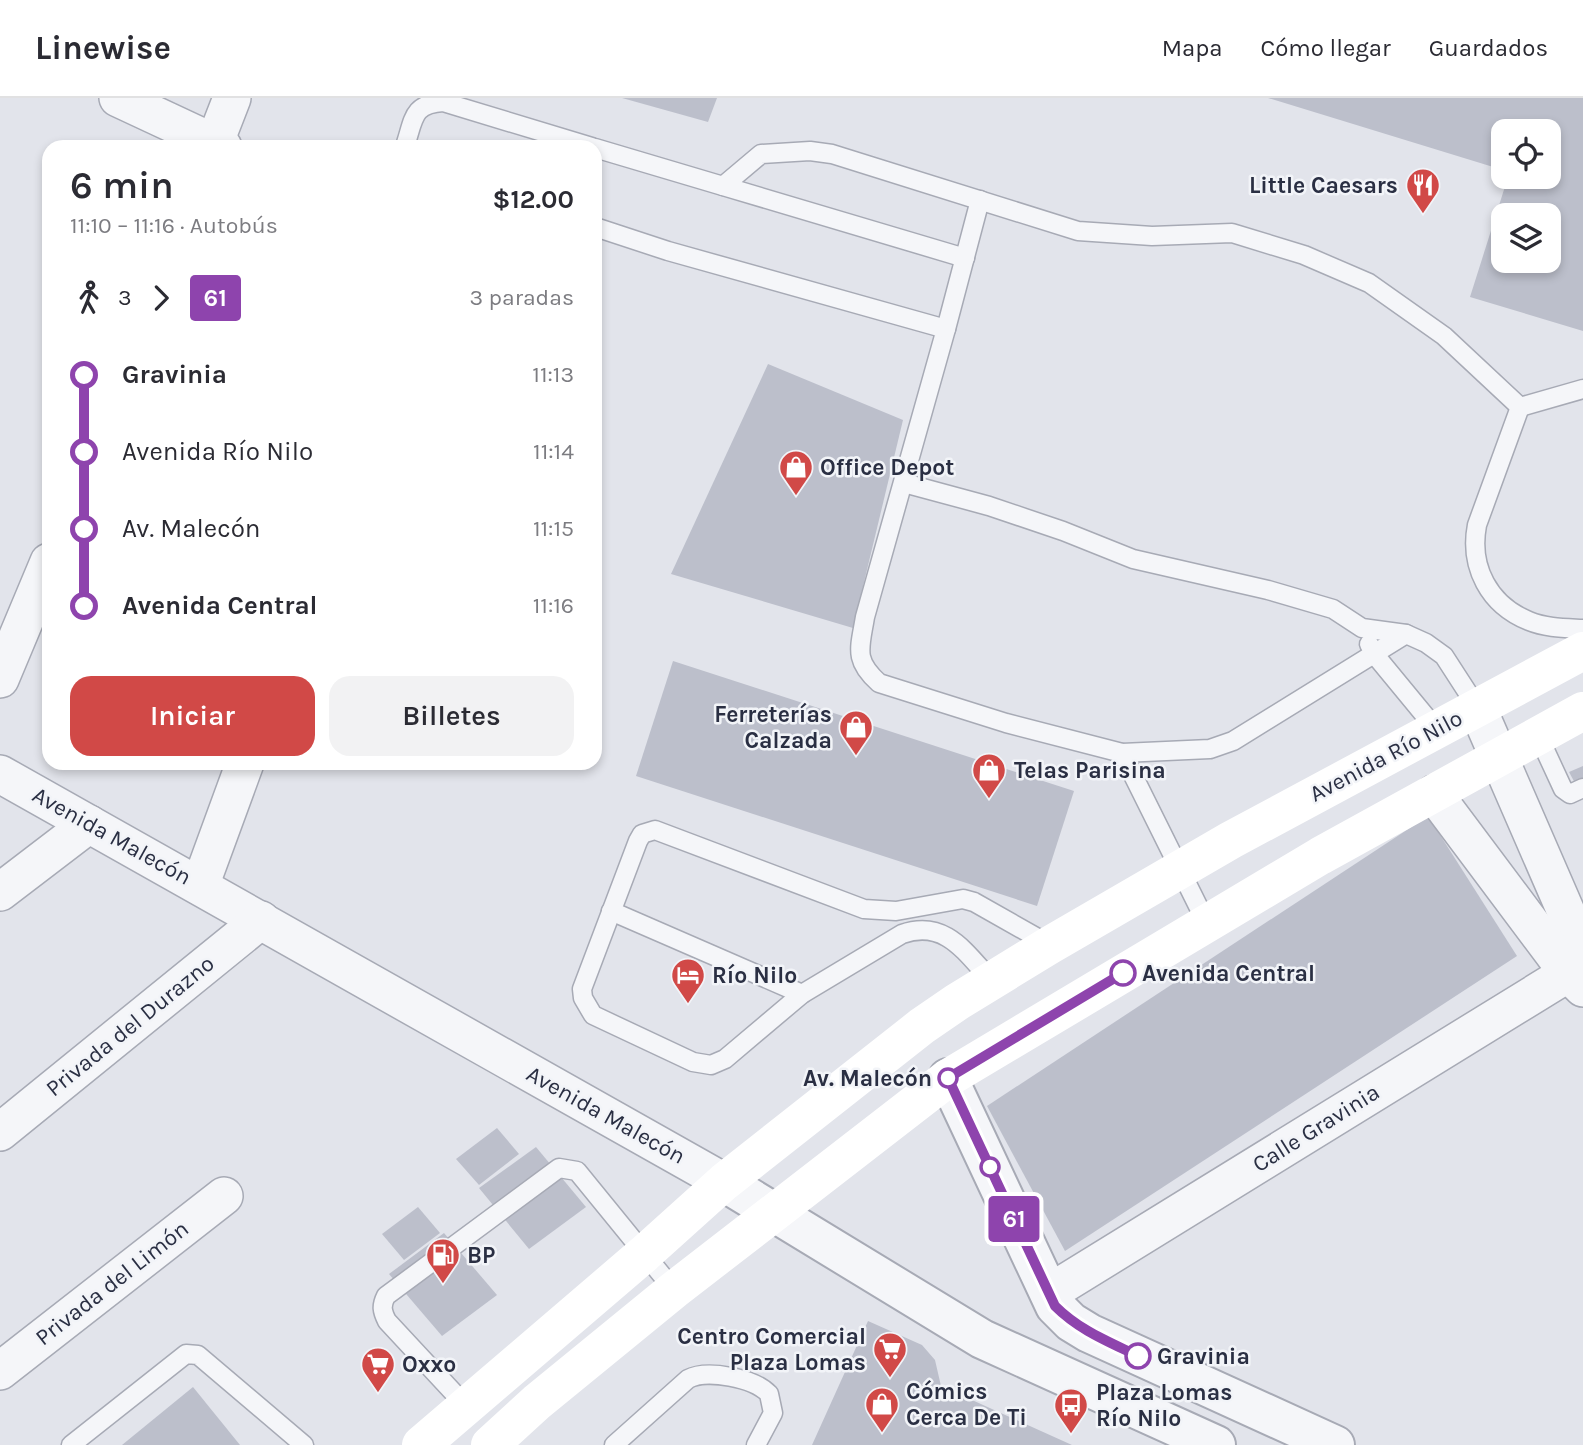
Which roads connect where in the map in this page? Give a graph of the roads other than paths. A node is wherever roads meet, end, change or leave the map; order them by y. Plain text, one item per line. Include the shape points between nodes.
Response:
1 (118, 98) edge
2 (232, 98) edge
3 (206, 140) edge
4 (219, 140) edge
5 (407, 140) edge
6 (571, 140) edge
7 (602, 149) edge
8 (723, 186) junction
9 (980, 200) junction
10 (602, 229) edge
11 (965, 258) junction
12 (946, 329) junction
13 (1583, 389) edge
14 (1520, 407) junction
15 (904, 483) junction
16 (42, 579) edge
17 (1362, 628) junction
18 (1583, 629) edge
19 (1406, 634) junction
20 (1583, 651) edge
21 (1375, 655) junction
22 (0, 679) edge
23 (1477, 707) junction
24 (1583, 711) edge
25 (1436, 729) junction
26 (1538, 735) junction
27 (1122, 753) junction
28 (1499, 757) junction
29 (242, 770) edge
30 (0, 774) edge
31 (1583, 788) edge
32 (1434, 794) junction
33 (1293, 807) junction
34 (89, 824) junction
35 (1320, 856) junction
36 (1179, 869) junction
37 (200, 886) junction
38 (0, 892) edge
39 (611, 911) junction
40 (261, 920) junction
41 (1207, 924) junction
42 (1050, 945) junction
43 (1579, 969) edge
44 (991, 980) junction
45 (802, 993) junction
46 (948, 1078) junction
47 (0, 1132) edge
48 (724, 1181) junction
49 (224, 1196) dead end
50 (776, 1213) junction
51 (644, 1254) junction
52 (674, 1290) junction
53 (1049, 1293) junction
54 (0, 1371) edge
55 (466, 1406) junction
56 (296, 1442) edge
57 (71, 1445) edge
58 (421, 1445) edge
59 (490, 1445) edge
60 (614, 1445) edge
61 (757, 1445) edge
62 (1216, 1445) edge
63 (1335, 1445) edge

1 - 3 street
2 - 4 street
5 - 6 lane via 417,112 426,103 443,102
7 - 8 lane
8 - 9 lane via 761,154 810,151 832,153
8 - 11 lane
9 - 11 lane
9 - 14 lane via 1078,231 1152,236 1232,233 1304,255 1369,283 1444,336
10 - 12 lane
11 - 12 lane
12 - 15 lane
13 - 14 lane
14 - 18 lane via 1477,525 1474,541 1480,577 1518,616 1555,628
15 - 17 lane via 989,506 1133,559 1333,609
15 - 27 lane via 865,617 860,659 869,674 879,683 1006,723
16 - 22 street
17 - 19 lane
17 - 21 lane
19 - 21 lane
19 - 23 lane via 1444,656
20 - 23 main road, Avenida Río Nilo
21 - 25 lane
21 - 27 lane via 1233,741 1210,749
23 - 25 main road, Avenida Río Nilo
23 - 28 street
24 - 26 main road
25 - 33 main road, Avenida Río Nilo
26 - 28 main road
26 - 31 lane via 1563,789 1570,794
27 - 36 lane
28 - 32 main road
28 - 43 street
29 - 37 street
30 - 34 street, Avenida Malecón
32 - 35 main road
32 - 43 street
33 - 35 main road
33 - 36 main road, Avenida Río Nilo
34 - 37 street, Avenida Malecón
34 - 38 street
35 - 41 main road
36 - 41 lane
36 - 42 main road, Avenida Río Nilo
37 - 40 street, Avenida Malecón
39 - 42 lane via 638,841 642,834 655,830 864,909 896,911 963,899 974,902
39 - 45 lane
39 - 45 lane via 582,989 587,1007 693,1062 710,1065 725,1059
40 - 47 street, Privada del Durazno
40 - 48 street, Avenida Malecón
41 - 46 main road
42 - 44 main road, Avenida Río Nilo
43 - 53 street, Calle Gravinia
44 - 45 lane via 943,933 919,930 902,934
44 - 48 main road, Avenida Río Nilo via 922,1027
46 - 50 main road
46 - 53 street
48 - 50 street, Avenida Malecón
48 - 51 main road, Avenida Río Nilo
49 - 54 street, Privada del Limón
50 - 52 main road
50 - 62 street, Avenida Malecón via 982,1339
51 - 52 lane
51 - 55 main road, Avenida Río Nilo
51 - 55 lane via 577,1171 559,1168 386,1296 382,1310 387,1321
52 - 59 main road
53 - 63 street via 1071,1322 1089,1333
55 - 58 main road, Avenida Río Nilo
56 - 57 lane via 198,1355 186,1354
60 - 61 lane via 694,1375 745,1380 769,1394 773,1413

